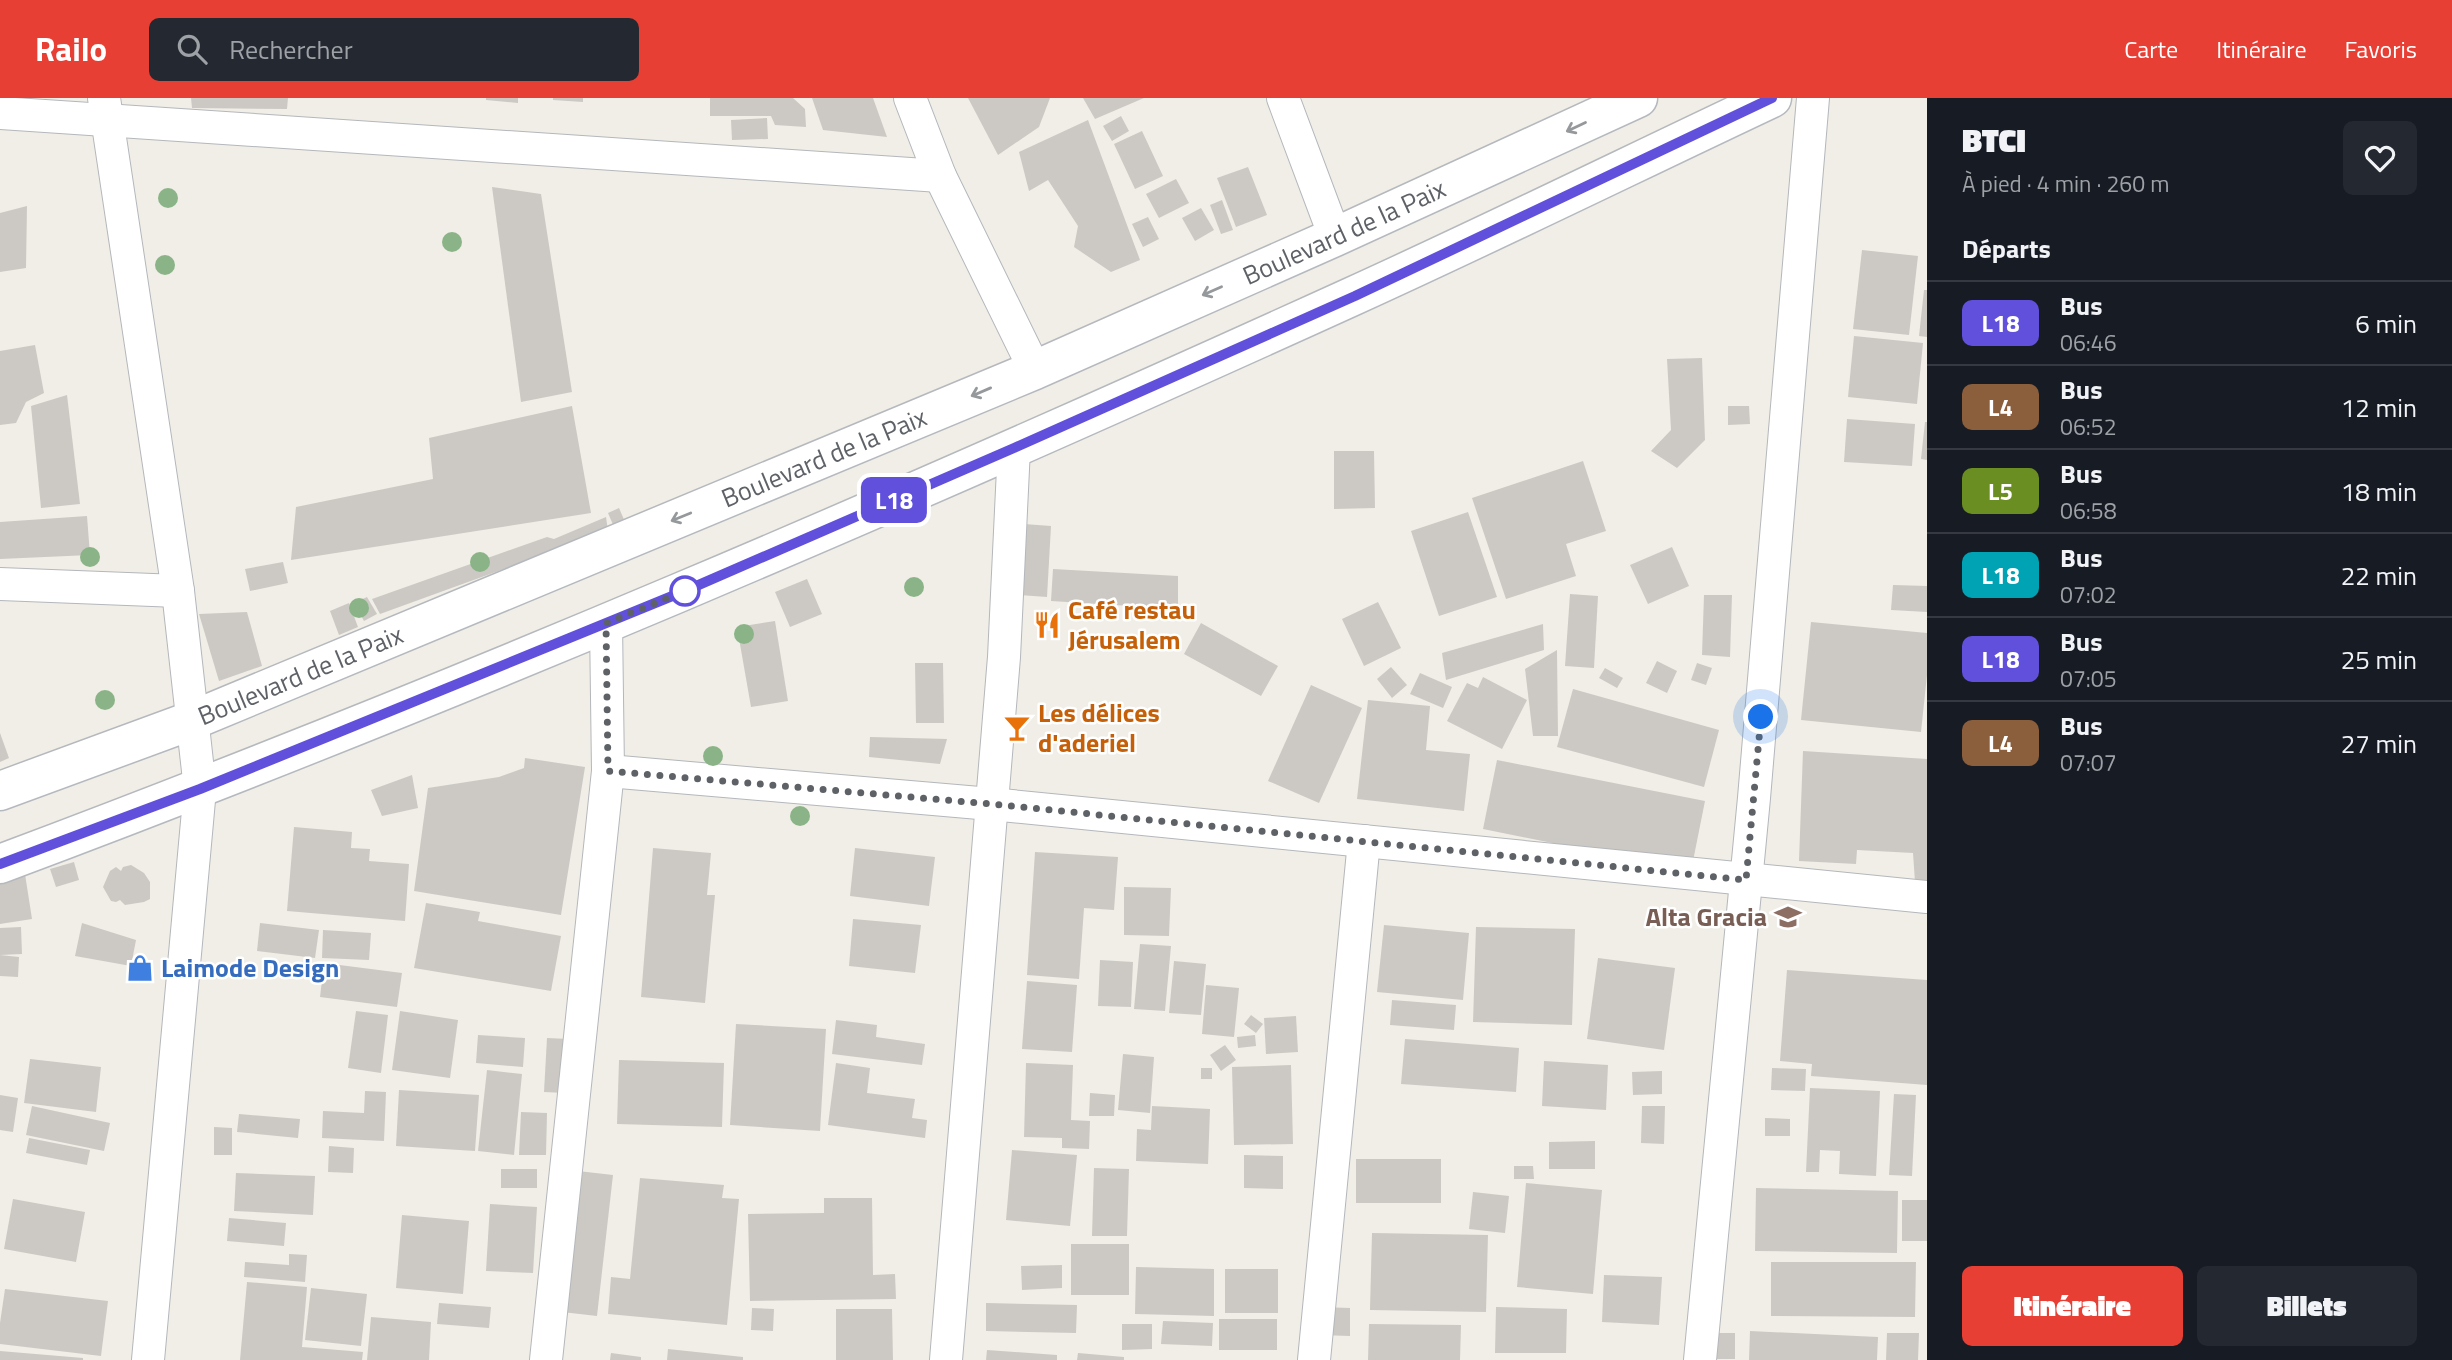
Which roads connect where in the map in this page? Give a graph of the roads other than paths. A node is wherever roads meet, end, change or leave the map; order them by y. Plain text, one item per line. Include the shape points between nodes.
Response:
1 (910, 98) edge
2 (1283, 98) edge
3 (1772, 98) edge
4 (1813, 98) edge
5 (1626, 101) edge
6 (106, 109) edge
7 (0, 113) edge
8 (940, 176) junction
9 (1335, 237) junction
10 (1035, 370) junction
11 (1014, 448) junction
12 (0, 584) edge
13 (178, 591) junction
14 (606, 623) junction
15 (193, 720) junction
16 (608, 771) junction
17 (200, 789) junction
18 (0, 791) edge
19 (991, 804) junction
20 (1364, 841) junction
21 (0, 864) edge
22 (1746, 880) junction
23 (1927, 897) edge
24 (148, 1360) edge
25 (545, 1360) edge
26 (946, 1360) edge
27 (1314, 1360) edge
28 (1700, 1360) edge

1 - 8 street
2 - 9 street
3 - 11 main road via 1355,296
4 - 22 street
5 -> 9 main road, Boulevard de la Paix
6 - 7 street
6 - 8 street
6 - 13 street
8 - 10 street
9 -> 10 main road, Boulevard de la Paix
10 -> 15 main road, Boulevard de la Paix
11 - 14 main road
11 - 19 street
12 - 13 street
13 - 15 street
14 - 16 street
14 - 17 main road
15 - 17 street
15 - 18 main road, Boulevard de la Paix
16 - 19 street
16 - 25 street
17 - 21 main road
17 - 24 street
19 - 20 street
19 - 26 street
20 - 22 street
20 - 27 street
22 - 23 street
22 - 28 street

